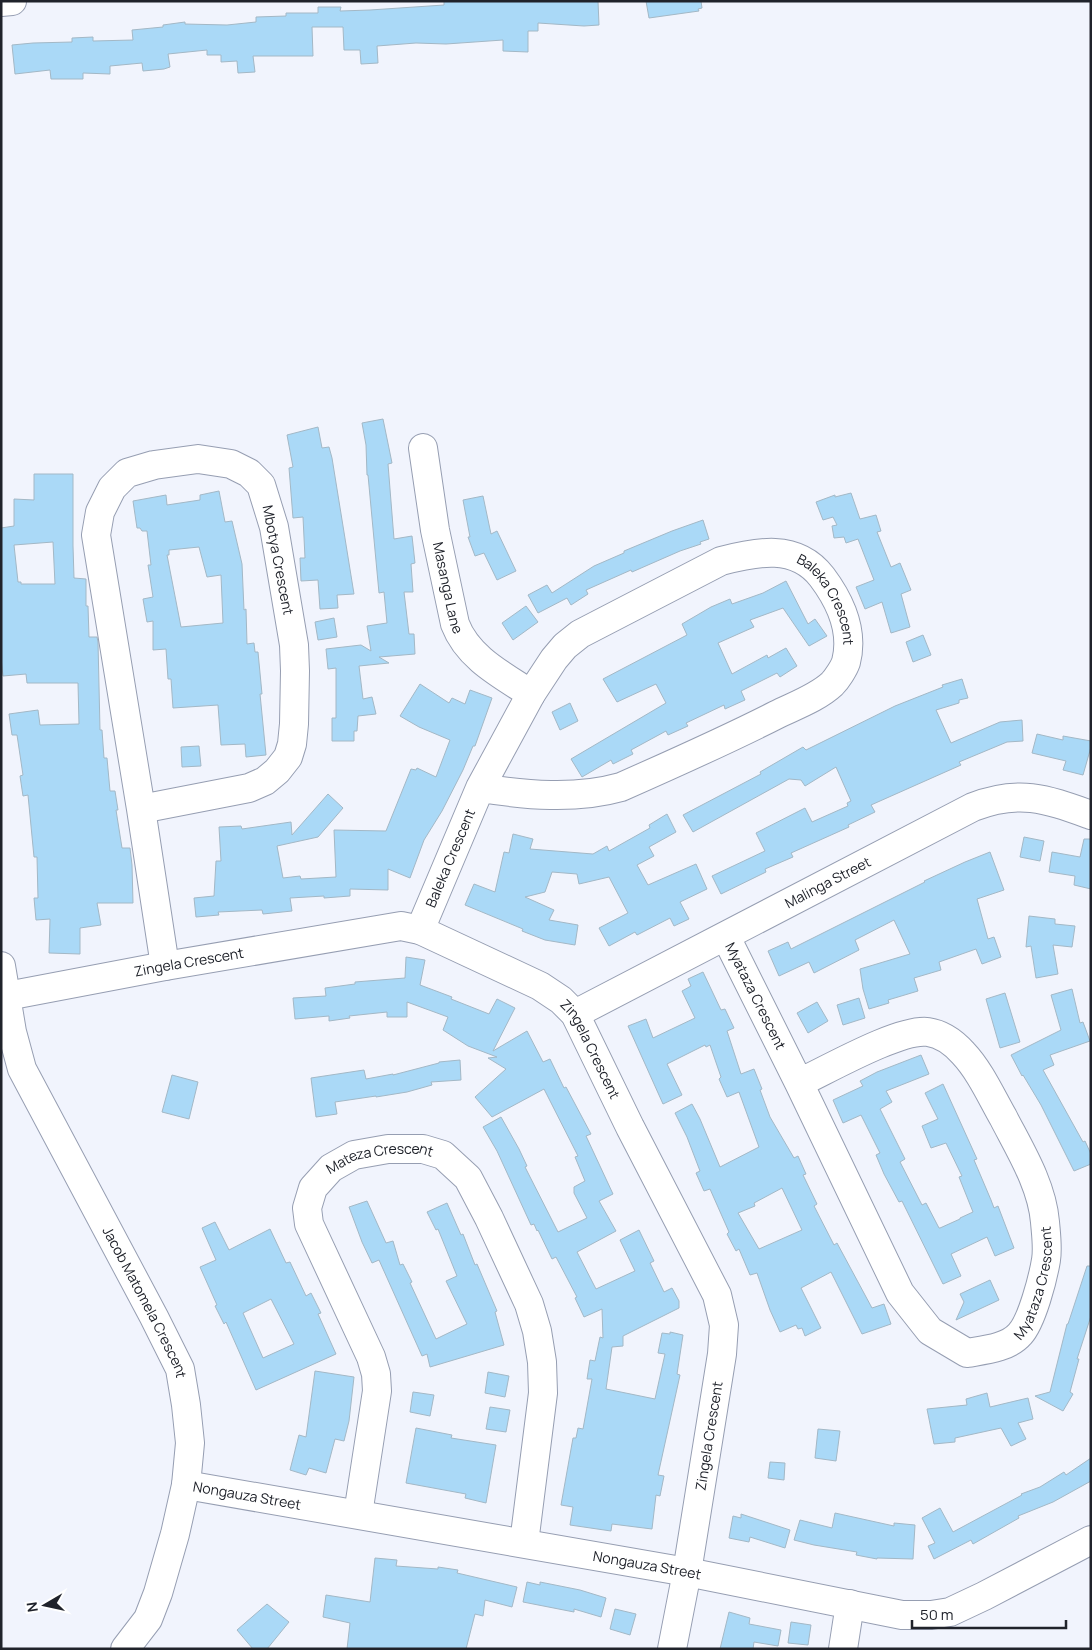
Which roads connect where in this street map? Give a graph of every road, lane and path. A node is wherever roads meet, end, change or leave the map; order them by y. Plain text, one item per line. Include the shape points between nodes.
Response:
1 (12, 1) edge
2 (1, 2) edge
3 (423, 448) dead end
4 (531, 694) junction
5 (480, 788) junction
6 (141, 809) junction
7 (1091, 815) edge
8 (420, 930) junction
9 (726, 937) junction
10 (1, 966) edge
11 (165, 966) junction
12 (7, 996) junction
13 (575, 1014) junction
14 (799, 1083) junction
15 (186, 1485) junction
16 (358, 1514) junction
17 (1091, 1540) edge
18 (524, 1543) junction
19 (687, 1572) junction
20 (850, 1604) junction
21 (125, 1649) edge
22 (672, 1649) edge
23 (843, 1649) edge

1 - 2 street
3 - 4 street, Masanga Lane via 435,530 459,635 487,664
4 - 5 street, Baleka Crescent
4 - 5 street, Baleka Crescent via 554,659 580,634 721,562 744,555 777,552 799,558 818,572 845,618 848,636 846,662 833,683 817,695 747,730 621,788 605,792 546,796
5 - 8 street, Baleka Crescent
6 - 6 street, Mbotya Crescent via 249,788 277,771 288,757 292,744 294,645 274,527 261,485 250,473 232,464 215,460 182,460 127,473 112,488 100,512 96,535
6 - 11 street, Mbotya Crescent
7 - 9 street, Malinga Street via 1024,796 993,799
8 - 11 street, Zingela Crescent via 401,926
8 - 13 street, Zingela Crescent via 540,986
9 - 13 street, Malinga Street
9 - 14 street, Myataza Crescent
10 - 12 street, Jacob Matomela Crescent
11 - 12 street, Zingela Crescent
12 - 15 street, Jacob Matomela Crescent via 22,1069 180,1369 190,1443
13 - 19 street, Zingela Crescent via 717,1296 724,1325
14 - 14 street, Myataza Crescent via 907,1034 937,1034 963,1053 987,1087 1032,1173 1045,1221 1046,1258 1027,1323 1019,1336 1000,1346 967,1353 930,1331 900,1292
15 - 16 street, Nongauza Street
15 - 21 street, Jacob Matomela Crescent via 158,1593 148,1619
16 - 18 street, Nongauza Street
16 - 18 street, Mateza Crescent via 377,1392 376,1374 372,1357 309,1224 307,1208 312,1188 331,1168 354,1155 388,1149 423,1149 443,1155 468,1178 529,1304 537,1331 543,1394
17 - 20 street, Nongauza Street via 950,1612 902,1614
18 - 19 street, Nongauza Street
19 - 20 street, Nongauza Street
19 - 22 street, Zingela Crescent
20 - 23 street

